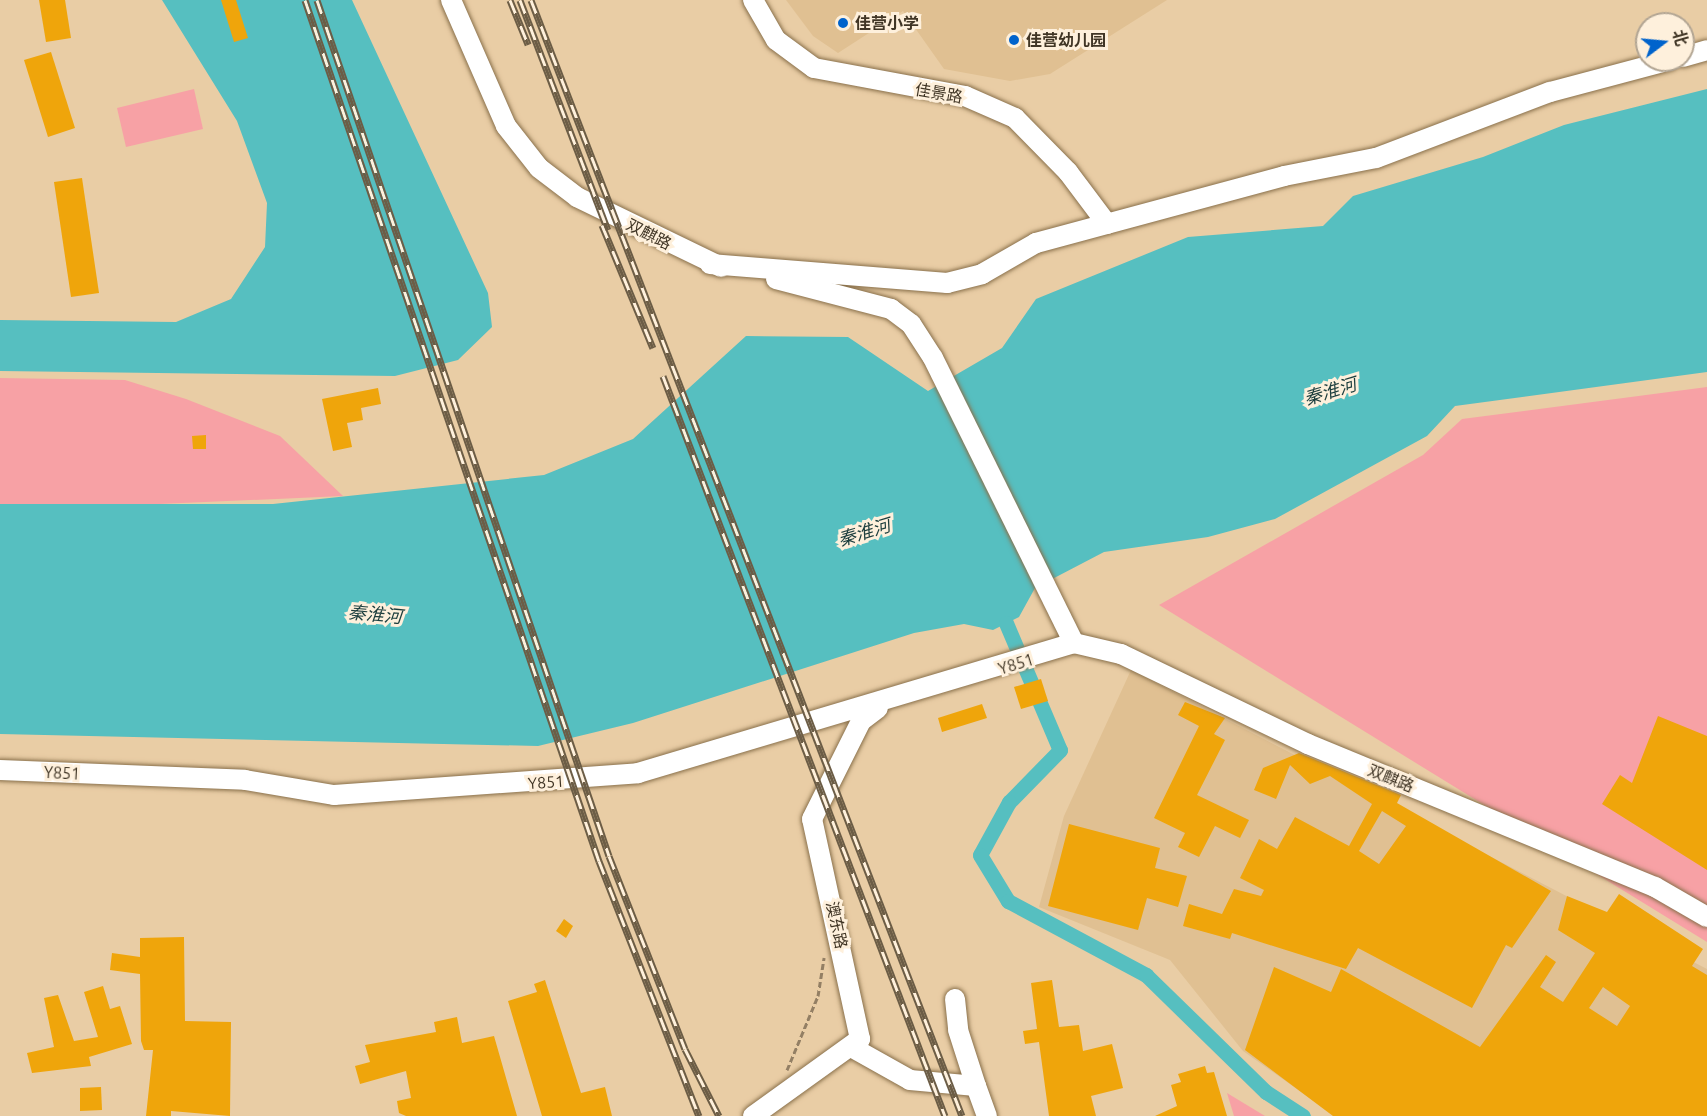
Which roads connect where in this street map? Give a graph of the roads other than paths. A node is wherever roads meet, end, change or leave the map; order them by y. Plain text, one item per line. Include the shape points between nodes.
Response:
1 (451, 0) edge
2 (753, 0) edge
3 (1635, 69) edge
4 (1107, 224) junction
5 (710, 264) junction
6 (1074, 643) junction
7 (885, 702) junction
8 (0, 770) edge
9 (1707, 917) edge
10 (955, 999) dead end
11 (853, 1048) junction
12 (976, 1086) junction
13 (753, 1116) edge
14 (987, 1116) edge

1 - 5 street, 双麒路 via 506,126 539,168 577,197
2 - 4 street, 佳景路 via 776,40 814,68 965,96 1015,118 1068,172
3 - 4 street via 1550,92 1376,158 1284,176
4 - 5 street via 1036,243 982,274 947,283
5 - 6 street, 双麒路 via 891,309 911,324 933,358
6 - 7 street, Y851
6 - 9 street, 双麒路 via 1121,654 1308,744 1655,887
7 - 8 street, Y851 via 638,772 560,782 334,795 245,780
7 - 11 street, 澳东路 via 861,721 812,819 860,1038
10 - 12 street via 958,1030
11 - 12 street via 910,1080
11 - 13 street
12 - 14 street

